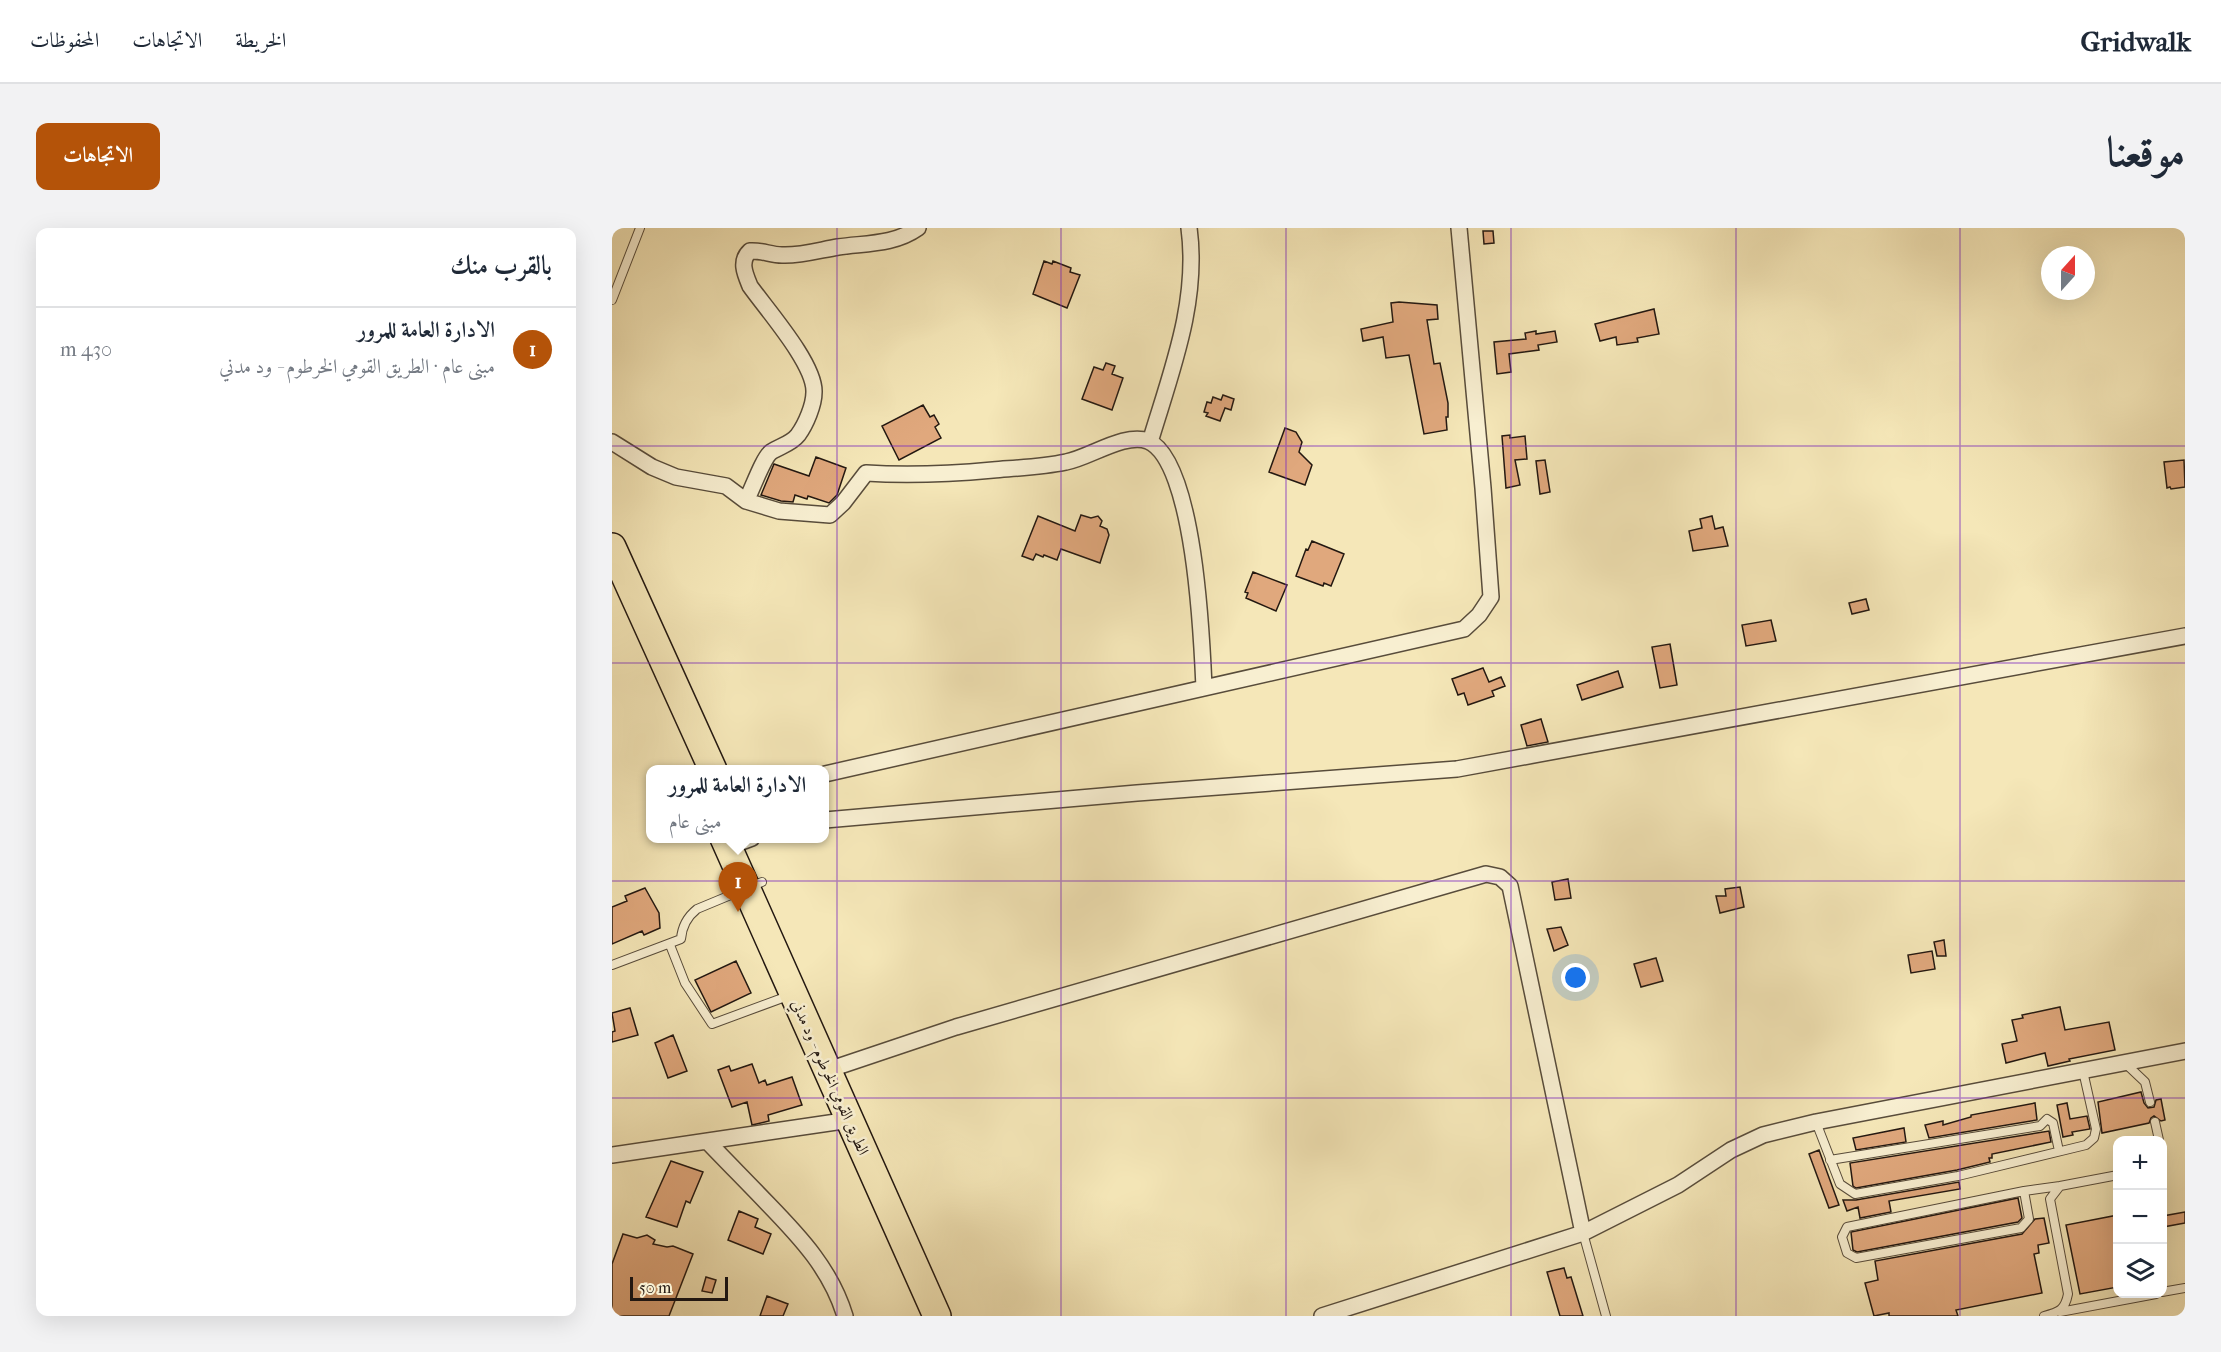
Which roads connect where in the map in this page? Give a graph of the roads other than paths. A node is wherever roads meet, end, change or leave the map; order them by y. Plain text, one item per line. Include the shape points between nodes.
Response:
1 (640, 228) edge
2 (918, 228) edge
3 (1189, 228) edge
4 (1459, 228) edge
5 (612, 300) edge
6 (612, 442) edge
7 (1150, 442) junction
8 (746, 501) junction
9 (612, 547) edge
10 (612, 588) edge
11 (2185, 636) edge
12 (1204, 688) junction
13 (691, 765) edge
14 (711, 765) edge
15 (829, 773) edge
16 (829, 820) edge
17 (742, 843) edge
18 (754, 884) junction
19 (670, 945) junction
20 (612, 965) edge
21 (794, 994) junction
22 (2185, 1051) edge
23 (2124, 1063) junction
24 (835, 1067) junction
25 (2083, 1071) junction
26 (2150, 1102) dead end
27 (850, 1120) junction
28 (1816, 1122) junction
29 (2155, 1122) dead end
30 (2158, 1136) edge
31 (707, 1141) junction
32 (2059, 1151) junction
33 (612, 1155) edge
34 (1830, 1160) junction
35 (2113, 1176) edge
36 (2060, 1186) junction
37 (2024, 1191) junction
38 (1583, 1233) junction
39 (2185, 1288) edge
40 (2167, 1291) edge
41 (2130, 1298) edge
42 (2059, 1312) junction
43 (845, 1316) edge
44 (937, 1316) edge
45 (955, 1316) edge
46 (1322, 1316) edge
47 (1606, 1316) edge
48 (2044, 1316) edge

1 - 5 lane
2 - 8 street via 908,235 874,244 783,255 758,250 746,255 743,262 750,286 802,358 814,392 811,410 799,434 792,442 769,453
3 - 7 street via 1188,303
4 - 12 street via 1491,597 1486,607 1464,629
6 - 8 street via 651,467 676,477 726,486
7 - 8 street via 1135,439 1089,456 1027,468 929,476 866,473 830,515 779,511
7 - 12 street via 1176,476 1182,503 1197,576
9 - 14 highway
10 - 13 highway
11 - 16 street via 1458,769
12 - 15 street
17 - 18 highway, الطريق القومي الخرطوم - ود مدني
18 - 19 lane via 697,909 682,929 681,939
18 - 21 highway, الطريق القومي الخرطوم - ود مدني
18 - 24 highway, الطريق القومي الخرطوم - ود مدني
19 - 20 lane
19 - 21 lane via 685,983 712,1024
21 - 24 highway, الطريق القومي الخرطوم - ود مدني
22 - 23 street
23 - 25 street
23 - 26 lane via 2145,1082
24 - 27 highway, الطريق القومي الخرطوم - ود مدني
24 - 38 street via 956,1027 1486,874 1500,877 1510,886
24 - 45 highway, الطريق القومي الخرطوم - ود مدني
25 - 28 street
25 - 32 lane via 2096,1130 2094,1138 2086,1145
27 - 31 street
27 - 44 highway, الطريق القومي الخرطوم - ود مدني
28 - 34 lane
28 - 38 street via 1763,1135 1742,1145 1678,1185
29 - 30 lane
31 - 33 street
31 - 43 street via 807,1244 840,1298
32 - 34 lane via 1958,1176 1855,1194 1840,1184
32 - 34 lane via 2053,1124 2047,1119 2040,1126
35 - 36 lane
36 - 37 lane
36 - 42 lane via 2050,1199 2068,1294 2066,1305
37 - 37 lane via 1847,1227 1842,1237 1847,1253 1856,1258 2021,1228 2029,1219
38 - 46 street
38 - 47 lane
39 - 40 lane
41 - 42 lane
42 - 48 lane

